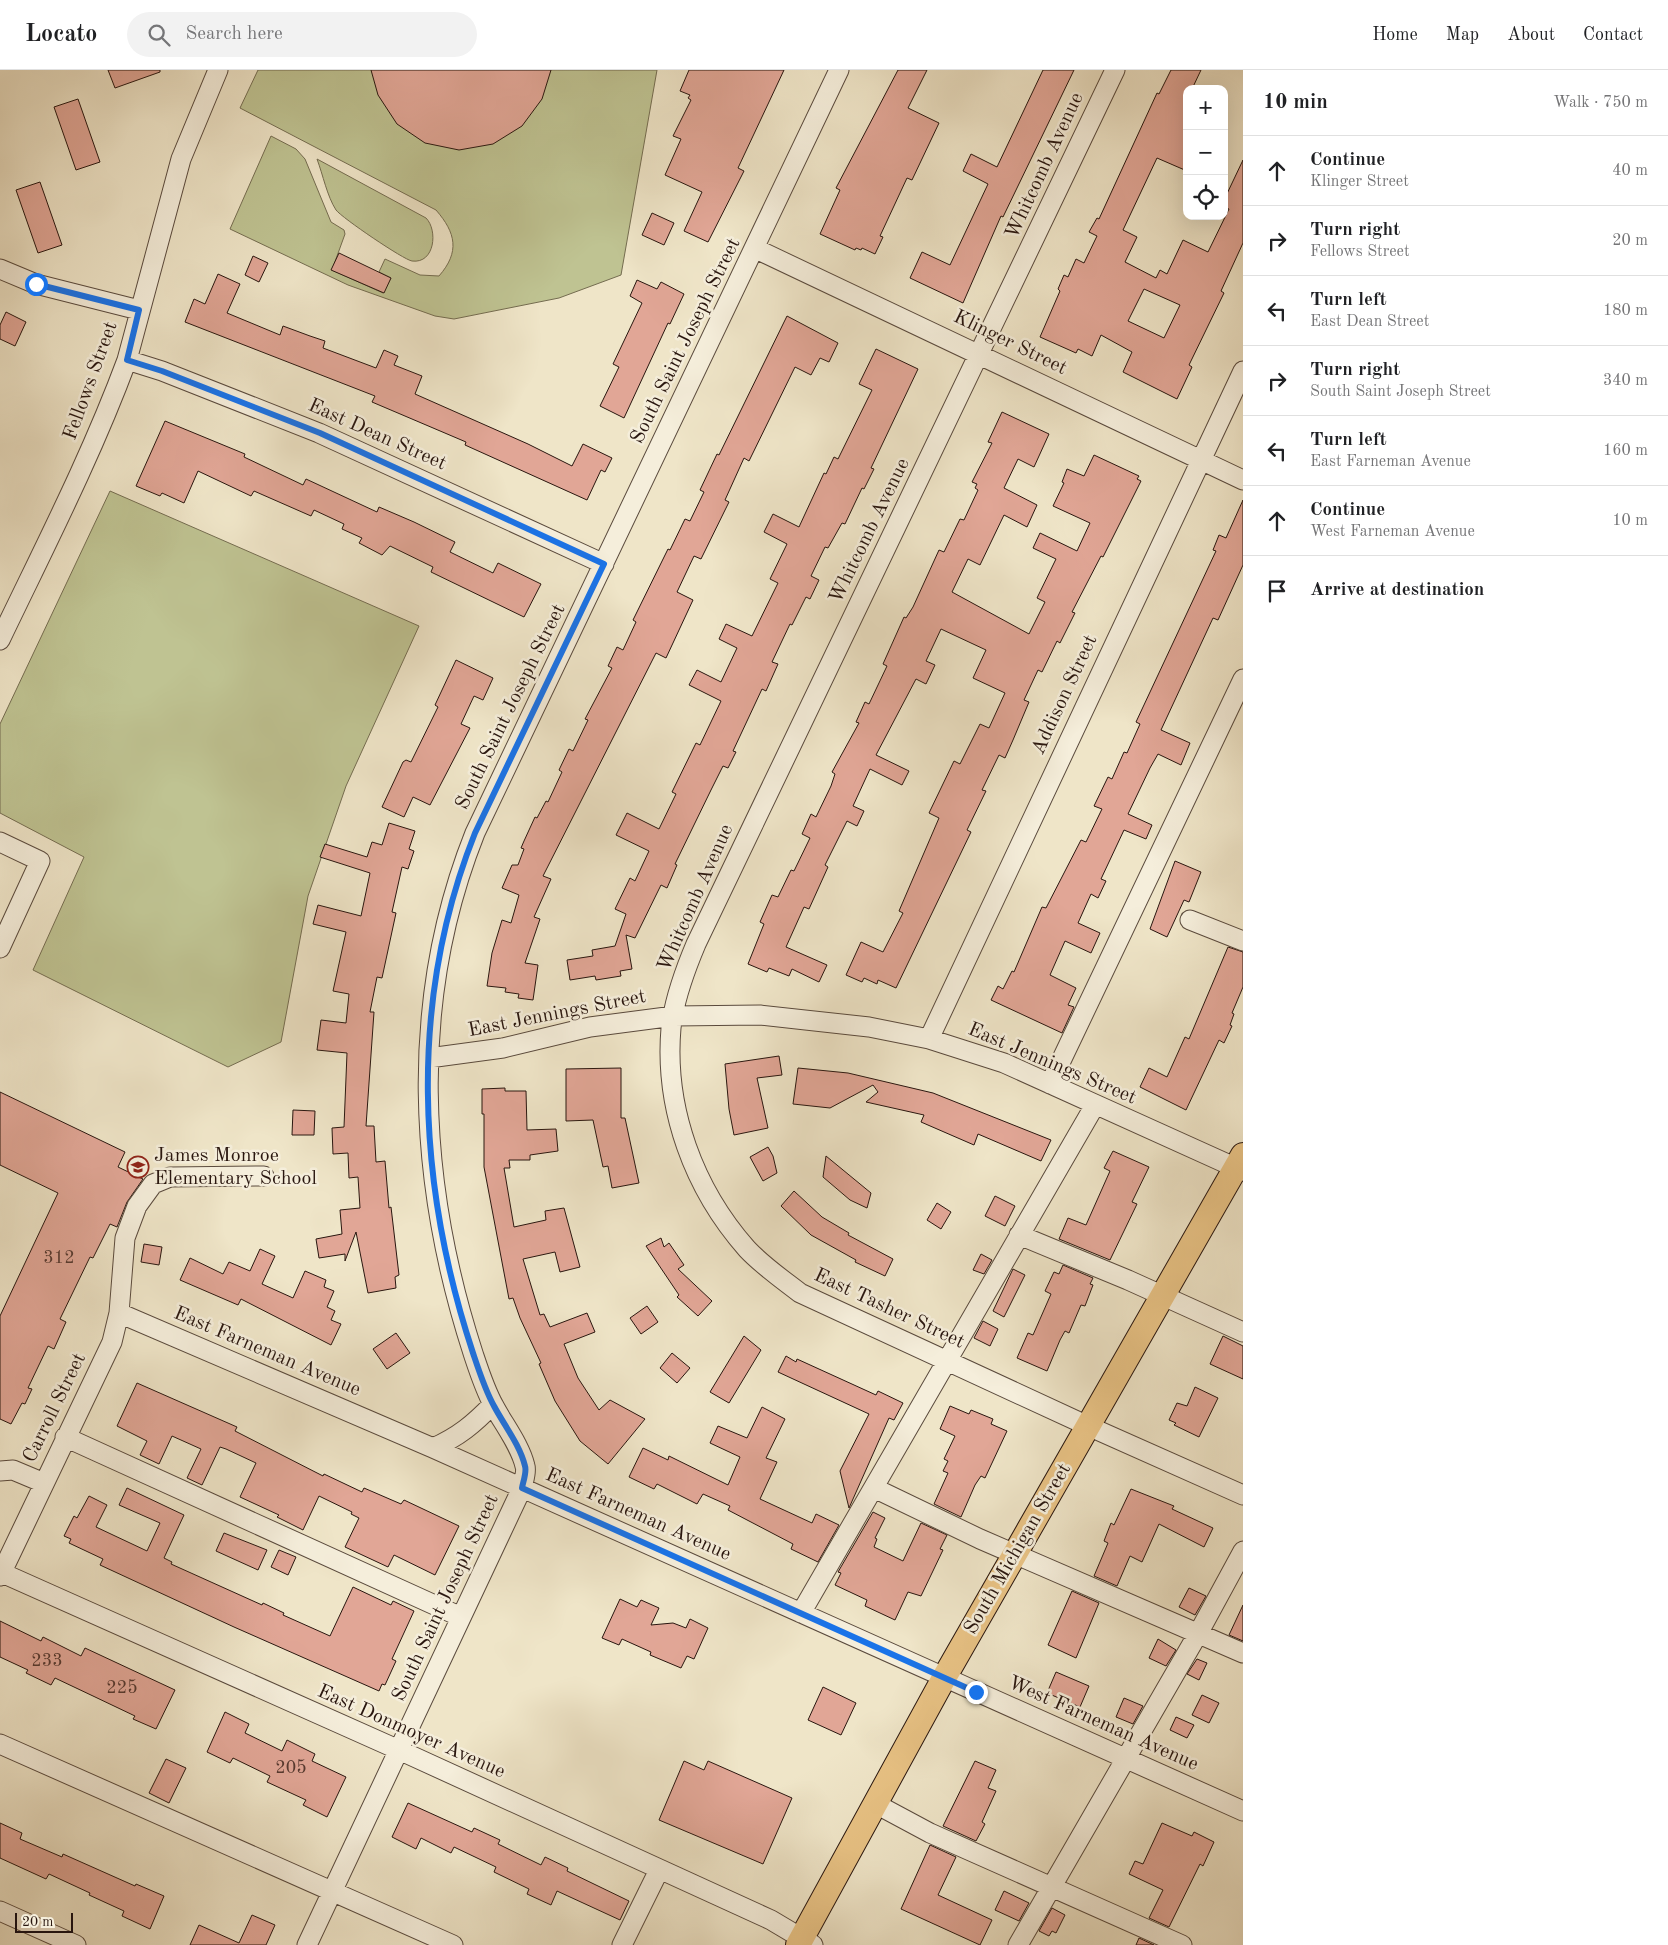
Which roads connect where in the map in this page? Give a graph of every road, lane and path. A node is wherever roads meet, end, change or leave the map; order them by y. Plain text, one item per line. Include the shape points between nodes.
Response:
1 (218, 70) edge
2 (840, 70) edge
3 (1115, 70) edge
4 (756, 249) junction
5 (0, 269) edge
6 (139, 310) junction
7 (980, 354) junction
8 (127, 360) junction
9 (1243, 371) edge
10 (1201, 461) junction
11 (1243, 480) edge
12 (604, 564) junction
13 (0, 640) edge
14 (1243, 679) edge
15 (0, 842) edge
16 (1190, 920) dead end
17 (1243, 941) edge
18 (0, 948) edge
19 (674, 1016) junction
20 (929, 1039) junction
21 (429, 1058) junction
22 (1050, 1084) junction
23 (1095, 1105) junction
24 (1240, 1165) edge
25 (264, 1176) dead end
26 (1019, 1235) junction
27 (1162, 1296) junction
28 (119, 1313) junction
29 (1243, 1332) edge
30 (947, 1361) junction
31 (493, 1404) junction
32 (1088, 1426) junction
33 (65, 1437) junction
34 (433, 1448) junction
35 (0, 1471) edge
36 (44, 1483) junction
37 (522, 1488) junction
38 (874, 1488) junction
39 (1243, 1495) edge
40 (1243, 1551) edge
41 (1016, 1554) junction
42 (1, 1574) edge
43 (801, 1613) junction
44 (461, 1617) junction
45 (1199, 1632) junction
46 (1243, 1652) edge
47 (944, 1678) junction
48 (0, 1744) edge
49 (399, 1750) junction
50 (1126, 1758) junction
51 (874, 1803) junction
52 (1243, 1811) edge
53 (659, 1870) junction
54 (1051, 1887) junction
55 (333, 1890) junction
56 (0, 1911) edge
57 (804, 1943) edge
58 (76, 1945) edge
59 (306, 1945) edge
60 (453, 1945) edge
61 (622, 1945) edge
62 (1018, 1945) edge
63 (1182, 1945) edge

1 - 6 street, Fellows Street via 181,159
2 - 4 street, South Saint Joseph Street
3 - 7 street, Whitcomb Avenue
4 - 7 street, Klinger Street
4 - 12 street, South Saint Joseph Street
5 - 6 street via 36,284
6 - 8 street, Fellows Street
7 - 10 street, Klinger Street
7 - 19 street, Whitcomb Avenue via 696,944 685,970
8 - 12 street, East Dean Street via 320,433
8 - 13 street, Fellows Street via 82,471
9 - 10 street, Addison Street
10 - 11 street, Klinger Street
10 - 20 street, Addison Street
12 - 21 street, South Saint Joseph Street via 457,877 435,973
14 - 22 street
15 - 18 street via 40,861
16 - 17 street
19 - 20 street, East Jennings Street via 760,1015 813,1019
19 - 21 street, East Jennings Street via 590,1027 503,1048
19 - 30 street, East Tasher Street via 671,1028 672,1069 680,1125 702,1186 734,1233 767,1268 800,1293
20 - 22 street, East Jennings Street via 1004,1063
21 - 31 street, South Saint Joseph Street via 428,1110 440,1225 474,1354
22 - 23 street, East Jennings Street
23 - 24 street, East Jennings Street
23 - 26 street
24 - 27 main road, South Michigan Street
25 - 28 street, Carroll Street via 170,1177 153,1184 137,1206 125,1238
26 - 27 street
26 - 30 street
27 - 29 street
27 - 32 main road, South Michigan Street
28 - 33 street, Carroll Street via 112,1342
28 - 34 street, East Farneman Avenue
30 - 32 street, East Tasher Street
30 - 38 street
31 - 34 street via 473,1426
31 - 37 street, South Saint Joseph Street via 526,1467
32 - 39 street, East Tasher Street
32 - 41 main road, South Michigan Street
33 - 36 street, Carroll Street
33 - 44 street
34 - 37 street, East Farneman Avenue
35 - 36 street via 13,1470
36 - 42 street, Carroll Street
37 - 43 street, East Farneman Avenue
37 - 44 street, South Saint Joseph Street
38 - 41 street
38 - 43 street
40 - 45 street
41 - 45 street
41 - 47 main road, South Michigan Street
42 - 49 street, East Donmoyer Avenue
43 - 47 street, East Farneman Avenue
44 - 49 street, South Saint Joseph Street
45 - 46 street
45 - 50 street
47 - 50 street, West Farneman Avenue
47 - 51 main road, South Michigan Street
48 - 55 street
49 - 53 street, East Donmoyer Avenue
49 - 55 street, South Saint Joseph Street
50 - 52 street, West Farneman Avenue
50 - 54 street
51 - 54 street via 930,1833
51 - 57 main road, South Michigan Street
53 - 57 street, East Donmoyer Avenue via 771,1920
53 - 61 street
54 - 62 street
54 - 63 street
55 - 59 street, South Saint Joseph Street
55 - 60 street
56 - 58 street

